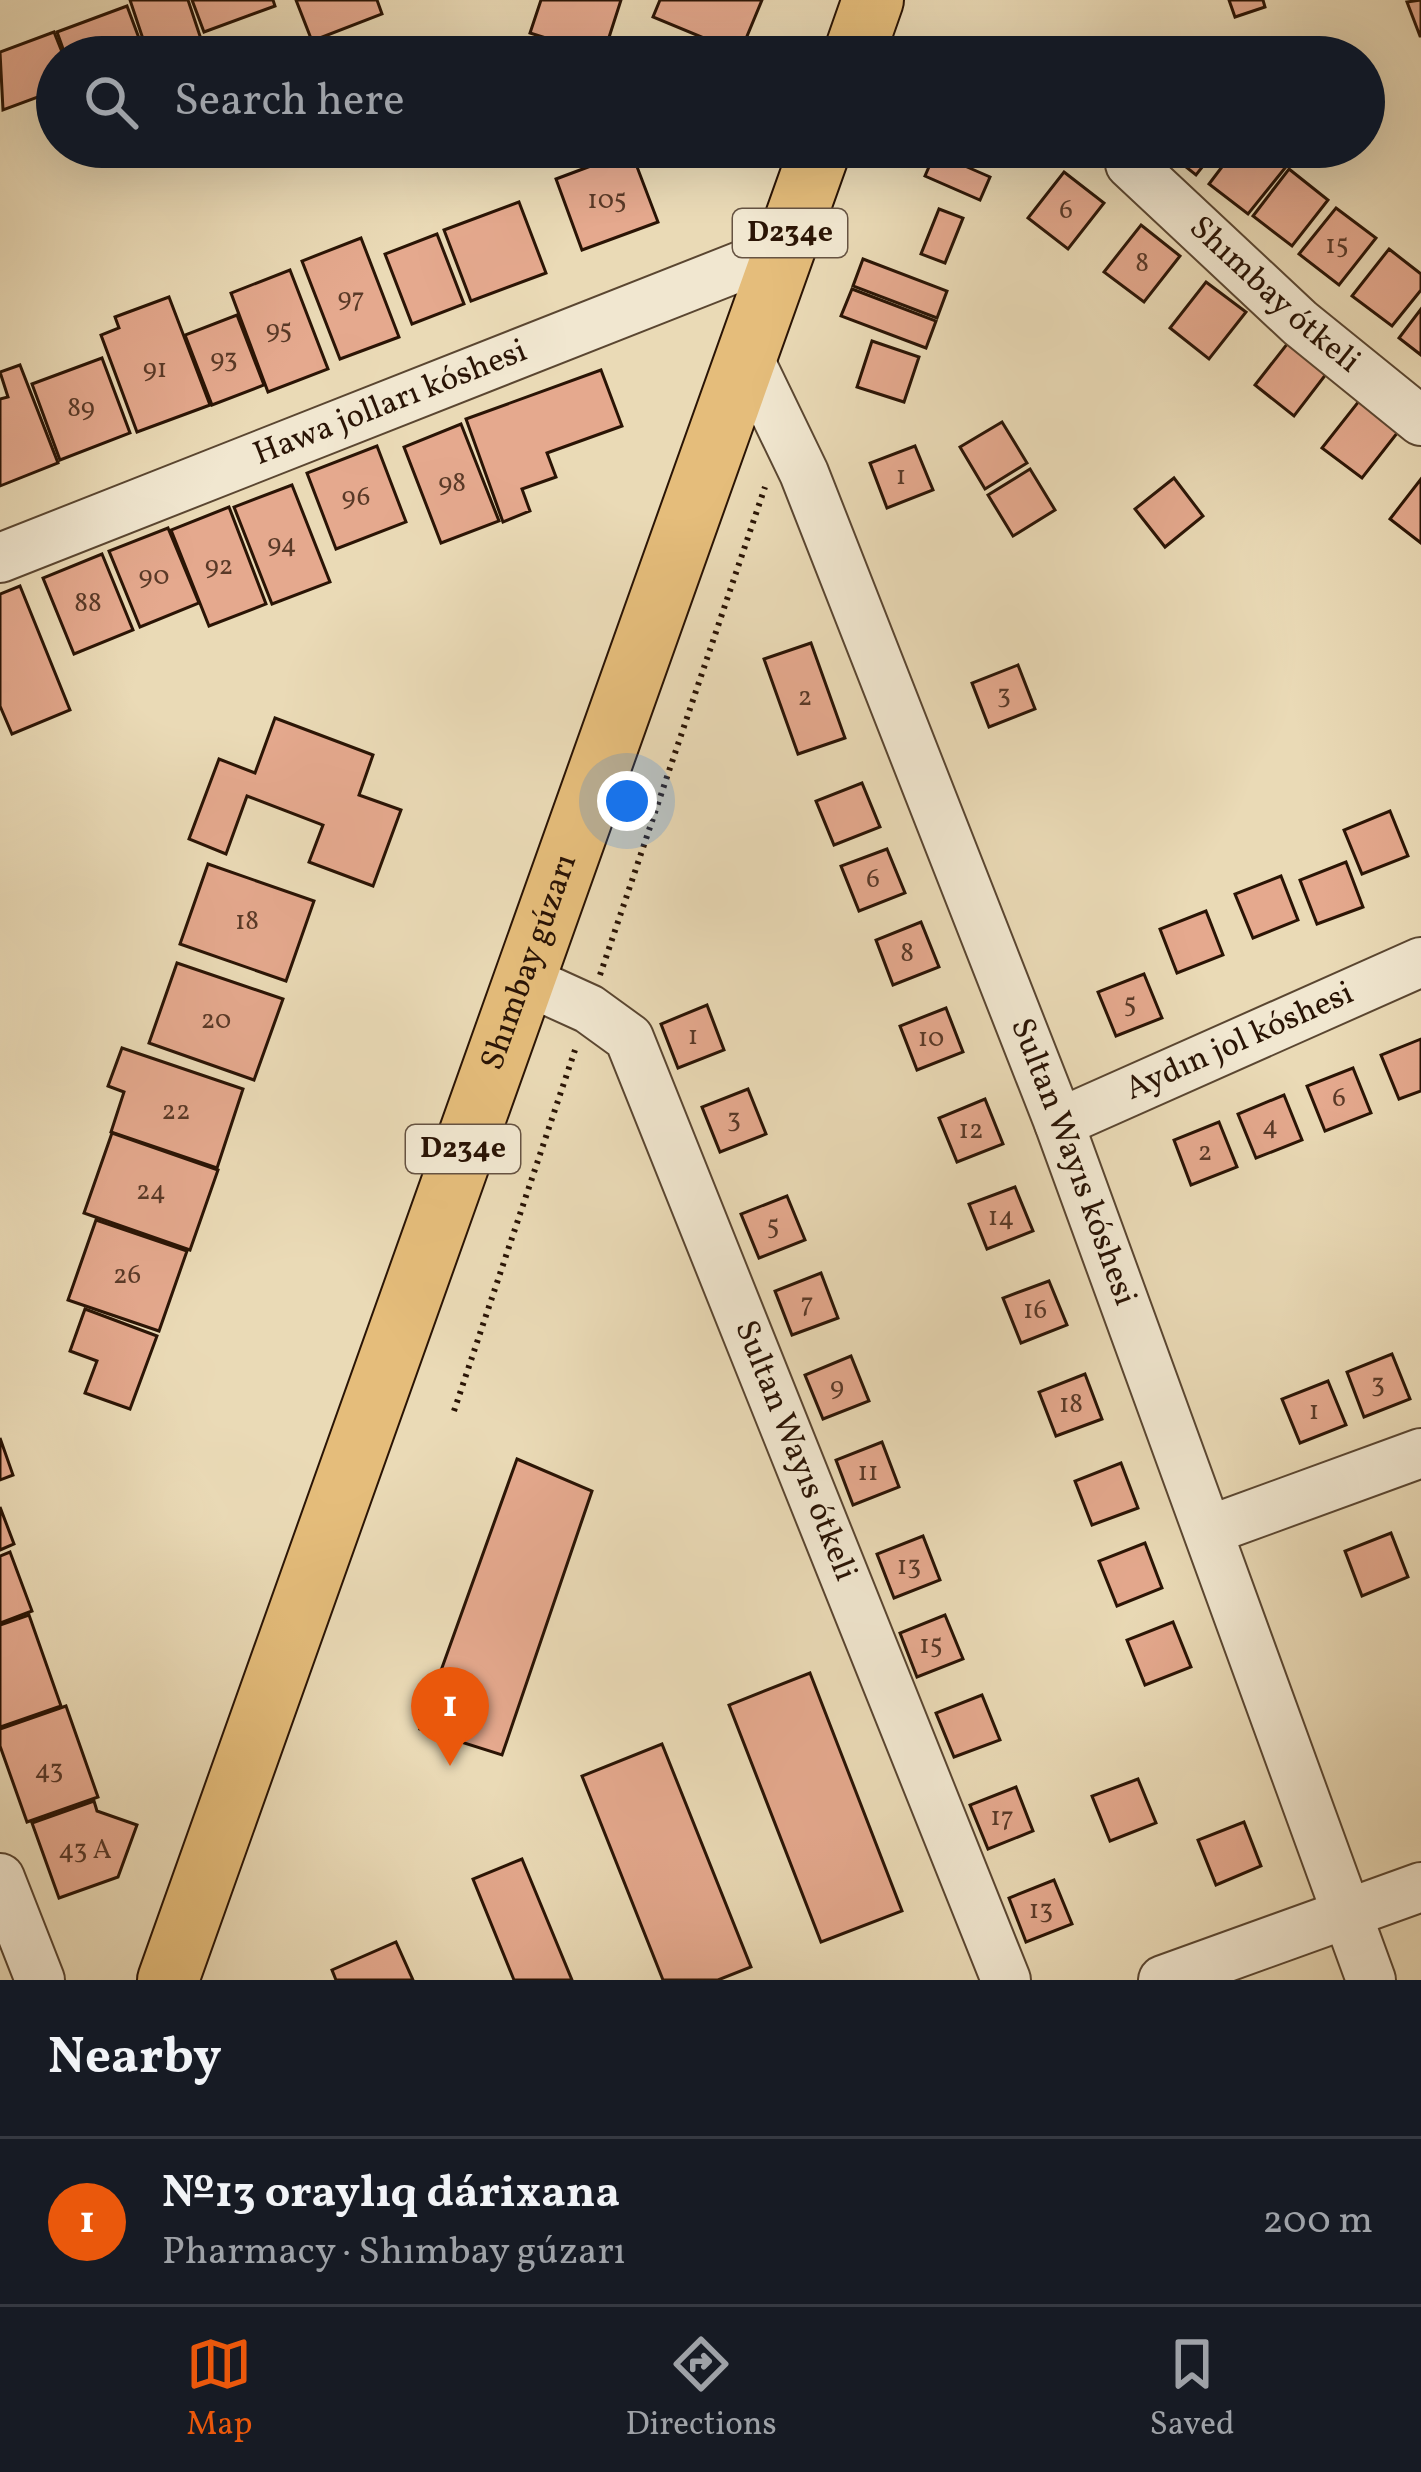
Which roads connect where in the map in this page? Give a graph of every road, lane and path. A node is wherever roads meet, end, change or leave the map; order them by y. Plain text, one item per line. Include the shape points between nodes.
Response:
1 (873, 0) edge
2 (860, 36) edge
3 (813, 168) edge
4 (1134, 168) edge
5 (784, 250) junction
6 (746, 353) junction
7 (1421, 421) edge
8 (768, 480) dead end
9 (0, 558) edge
10 (1421, 962) edge
11 (523, 980) junction
12 (589, 1009) junction
13 (1059, 1123) junction
14 (454, 1411) dead end
15 (1421, 1453) edge
16 (1210, 1530) junction
17 (0, 1878) edge
18 (1421, 1887) edge
19 (1347, 1915) junction
20 (40, 1980) edge
21 (168, 1980) edge
22 (1006, 1980) edge
23 (1163, 1980) edge
24 (1371, 1980) edge

1 - 2 main road
3 - 5 main road, Shımbay gúzarı / D234e
4 - 7 street, Shımbay ótkeli via 1300,323
5 - 6 main road, Shımbay gúzarı / D234e
5 - 9 street, Hawa jolları kóshesi
6 - 11 main road, Shımbay gúzarı / D234e
6 - 13 street, Sultan Wayıs kóshesi via 804,473
8 - 12 path
10 - 13 street, Aydın jol kóshesi
11 - 12 street, Sultan Wayıs ótkeli
11 - 21 main road, Shımbay gúzarı / D234e
12 - 14 path
12 - 22 street, Sultan Wayıs ótkeli via 629,1038
13 - 16 street, Sultan Wayıs kóshesi
15 - 16 street
16 - 19 street, Sultan Wayıs kóshesi
17 - 20 street
18 - 19 street
19 - 23 street
19 - 24 street, Sultan Wayıs kóshesi

